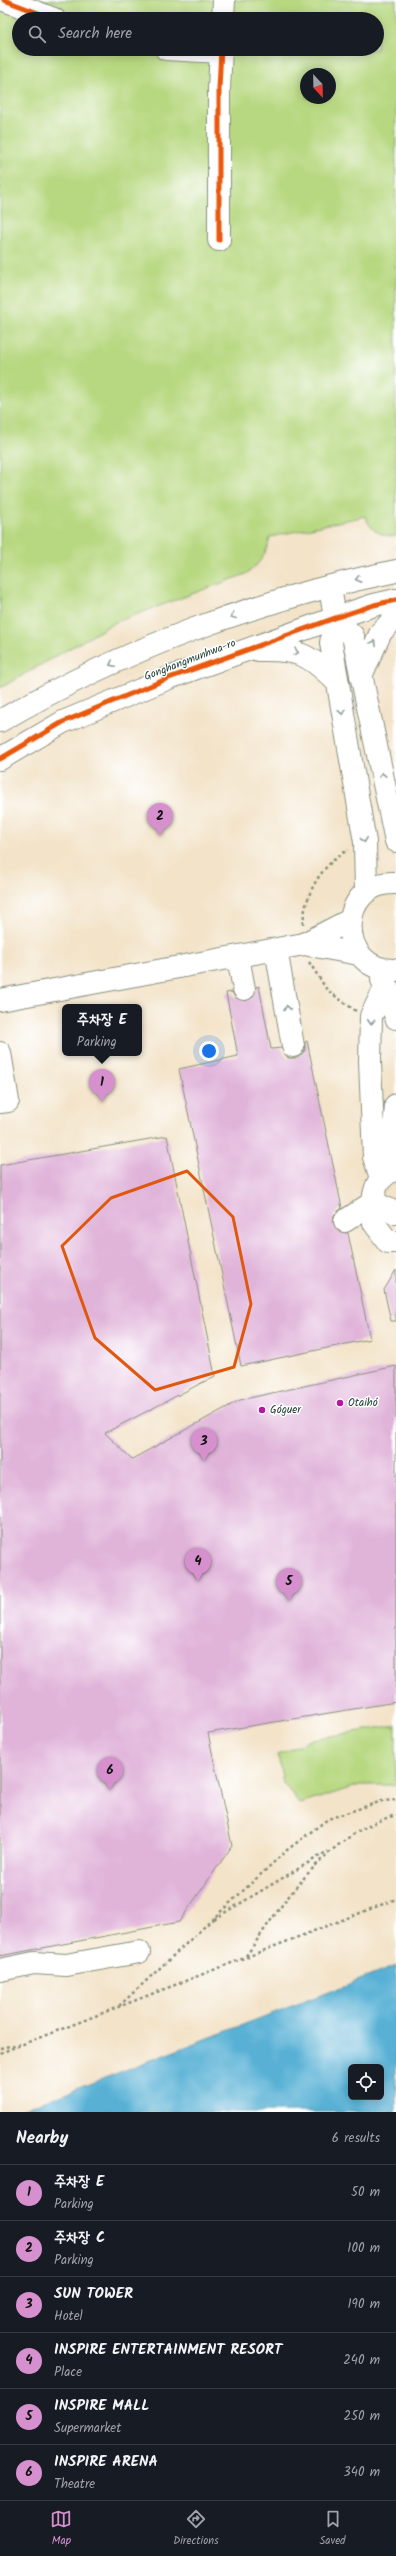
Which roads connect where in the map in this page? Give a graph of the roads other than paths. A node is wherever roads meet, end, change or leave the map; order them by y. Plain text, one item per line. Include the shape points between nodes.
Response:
1 (4, 0) edge
2 (224, 0) edge
3 (36, 12) edge
4 (223, 12) edge
5 (221, 56) edge
6 (219, 240) dead end
7 (396, 571) edge
8 (330, 586) junction
9 (396, 600) edge
10 (396, 617) edge
11 (335, 618) junction
12 (243, 651) junction
13 (361, 676) junction
14 (338, 683) junction
15 (0, 721) edge
16 (0, 759) edge
17 (396, 841) edge
18 (396, 883) edge
19 (366, 892) junction
20 (350, 920) junction
21 (304, 944) junction
22 (276, 949) junction
23 (238, 957) junction
24 (364, 958) junction
25 (391, 978) edge
26 (244, 989) dead end
27 (0, 1000) edge
28 (396, 1018) edge
29 (293, 1046) dead end
30 (0, 1053) edge
31 (0, 1102) edge
32 (396, 1104) edge
33 (388, 1173) edge
34 (373, 1202) junction
35 (396, 1213) edge
36 (345, 1221) dead end
37 (396, 1227) edge
38 (396, 1242) edge
39 (139, 1952) dead end
40 (0, 1970) edge

1 - 3 street
2 - 4 street
5 - 6 street
7 -> 8 street
8 - 11 street
8 -> 15 street via 247,610 136,652
9 - 11 street, Gonghangmunhwa-ro
13 -> 10 street via 380,632
11 - 12 street, Gonghangmunhwa-ro
11 - 13 street via 353,636
11 - 14 street via 331,643
12 -> 14 street via 286,650 304,654 320,665
12 - 16 street, Gonghangmunhwa-ro via 169,678 63,722
17 -> 13 street
14 -> 19 street via 365,842
18 - 19 street via 377,886
19 - 20 street via 353,910
20 - 21 street
20 - 24 street via 353,944
21 - 22 street
21 - 24 street
22 - 23 street
29 -> 22 street
23 - 26 street
23 - 27 street
24 - 25 street
25 - 28 street
25 -> 33 street via 371,1016 374,1157
30 - 31 street via 13,1076 8,1101
32 - 33 street
33 - 34 street via 375,1186
34 - 35 street
34 - 36 street
34 - 37 street via 382,1222
34 - 38 street via 374,1223 388,1242
39 - 40 street via 66,1965 34,1963

